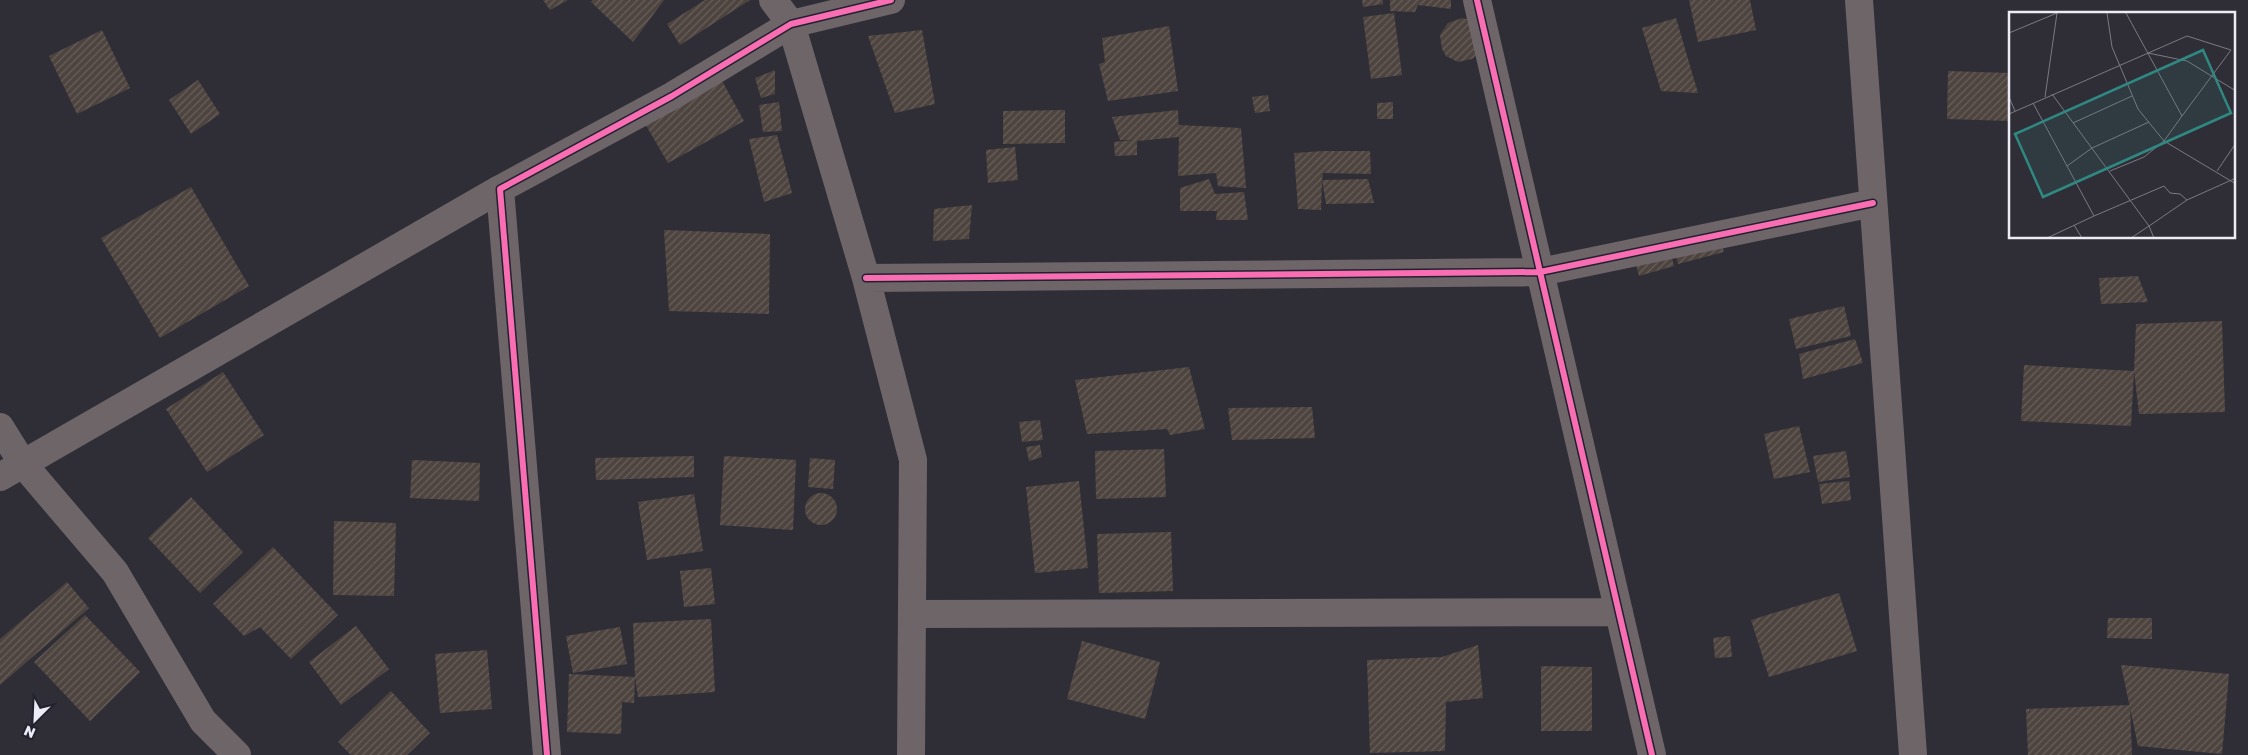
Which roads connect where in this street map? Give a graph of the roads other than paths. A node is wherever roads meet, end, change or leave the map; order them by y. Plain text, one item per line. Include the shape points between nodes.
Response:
1 (774, 0) edge
2 (891, 0) edge
3 (1477, 0) edge
4 (1858, 0) edge
5 (791, 24) junction
6 (500, 189) junction
7 (1873, 203) junction
8 (1540, 272) junction
9 (866, 278) junction
10 (0, 427) edge
11 (11, 470) edge
12 (1619, 612) junction
13 (912, 614) junction
14 (237, 755) edge
15 (547, 755) edge
16 (911, 755) edge
17 (1652, 755) edge
18 (1913, 755) edge

1 - 5 street
2 - 5 street
3 - 8 street
4 - 7 street
5 - 6 street via 672,96
5 - 9 street
6 - 11 street
6 - 15 street
7 - 8 street
7 - 18 street
8 - 9 street
8 - 12 street
9 - 13 street via 913,460
10 - 11 street
11 - 14 street via 115,572 203,721
12 - 13 street
12 - 17 street
13 - 16 street

